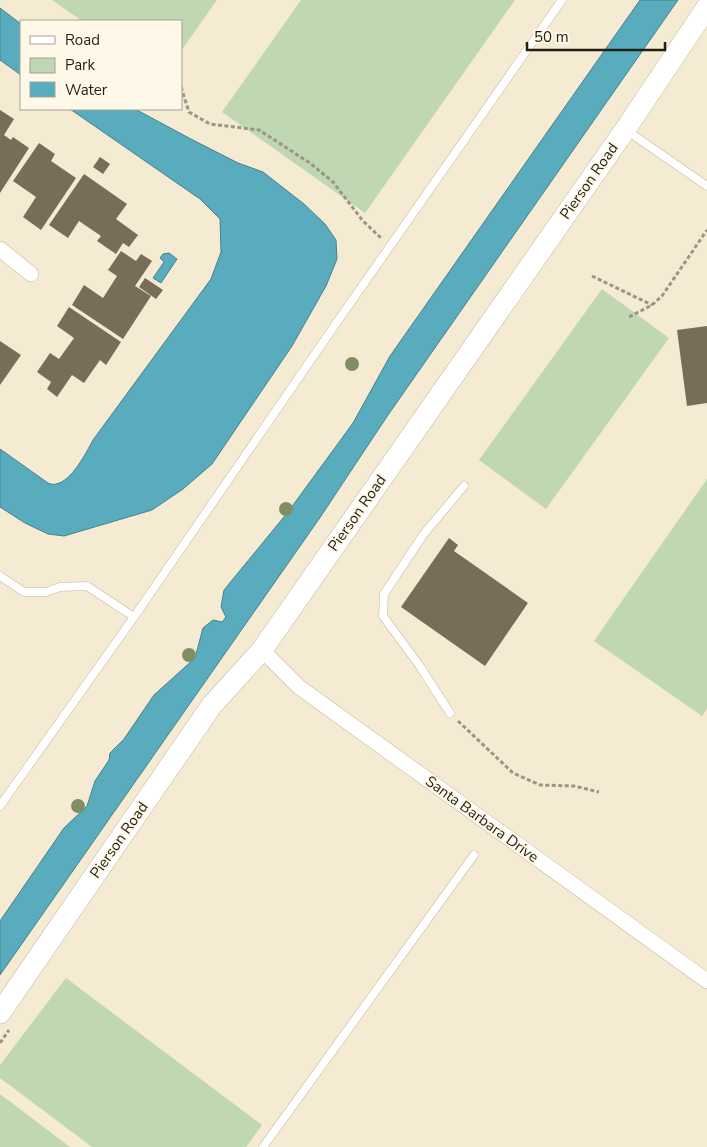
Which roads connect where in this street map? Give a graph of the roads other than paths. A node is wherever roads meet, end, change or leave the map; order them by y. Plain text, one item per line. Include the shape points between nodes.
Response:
1 (562, 0) edge
2 (707, 7) edge
3 (625, 130) junction
4 (707, 186) edge
5 (0, 248) edge
6 (31, 274) dead end
7 (464, 486) dead end
8 (0, 576) edge
9 (134, 617) junction
10 (262, 650) junction
11 (450, 713) road end
12 (0, 806) edge
13 (474, 855) dead end
14 (707, 981) edge
15 (0, 1013) edge
16 (263, 1147) edge

1 - 9 lane
2 - 3 street, Pierson Road
3 - 4 lane
3 - 10 street, Pierson Road
5 - 6 street
7 - 11 lane via 422,535 384,594 384,616
8 - 9 lane via 24,592 87,586
9 - 12 lane
10 - 14 street, Santa Barbara Drive via 299,687
10 - 15 street, Pierson Road via 212,705
13 - 16 lane

